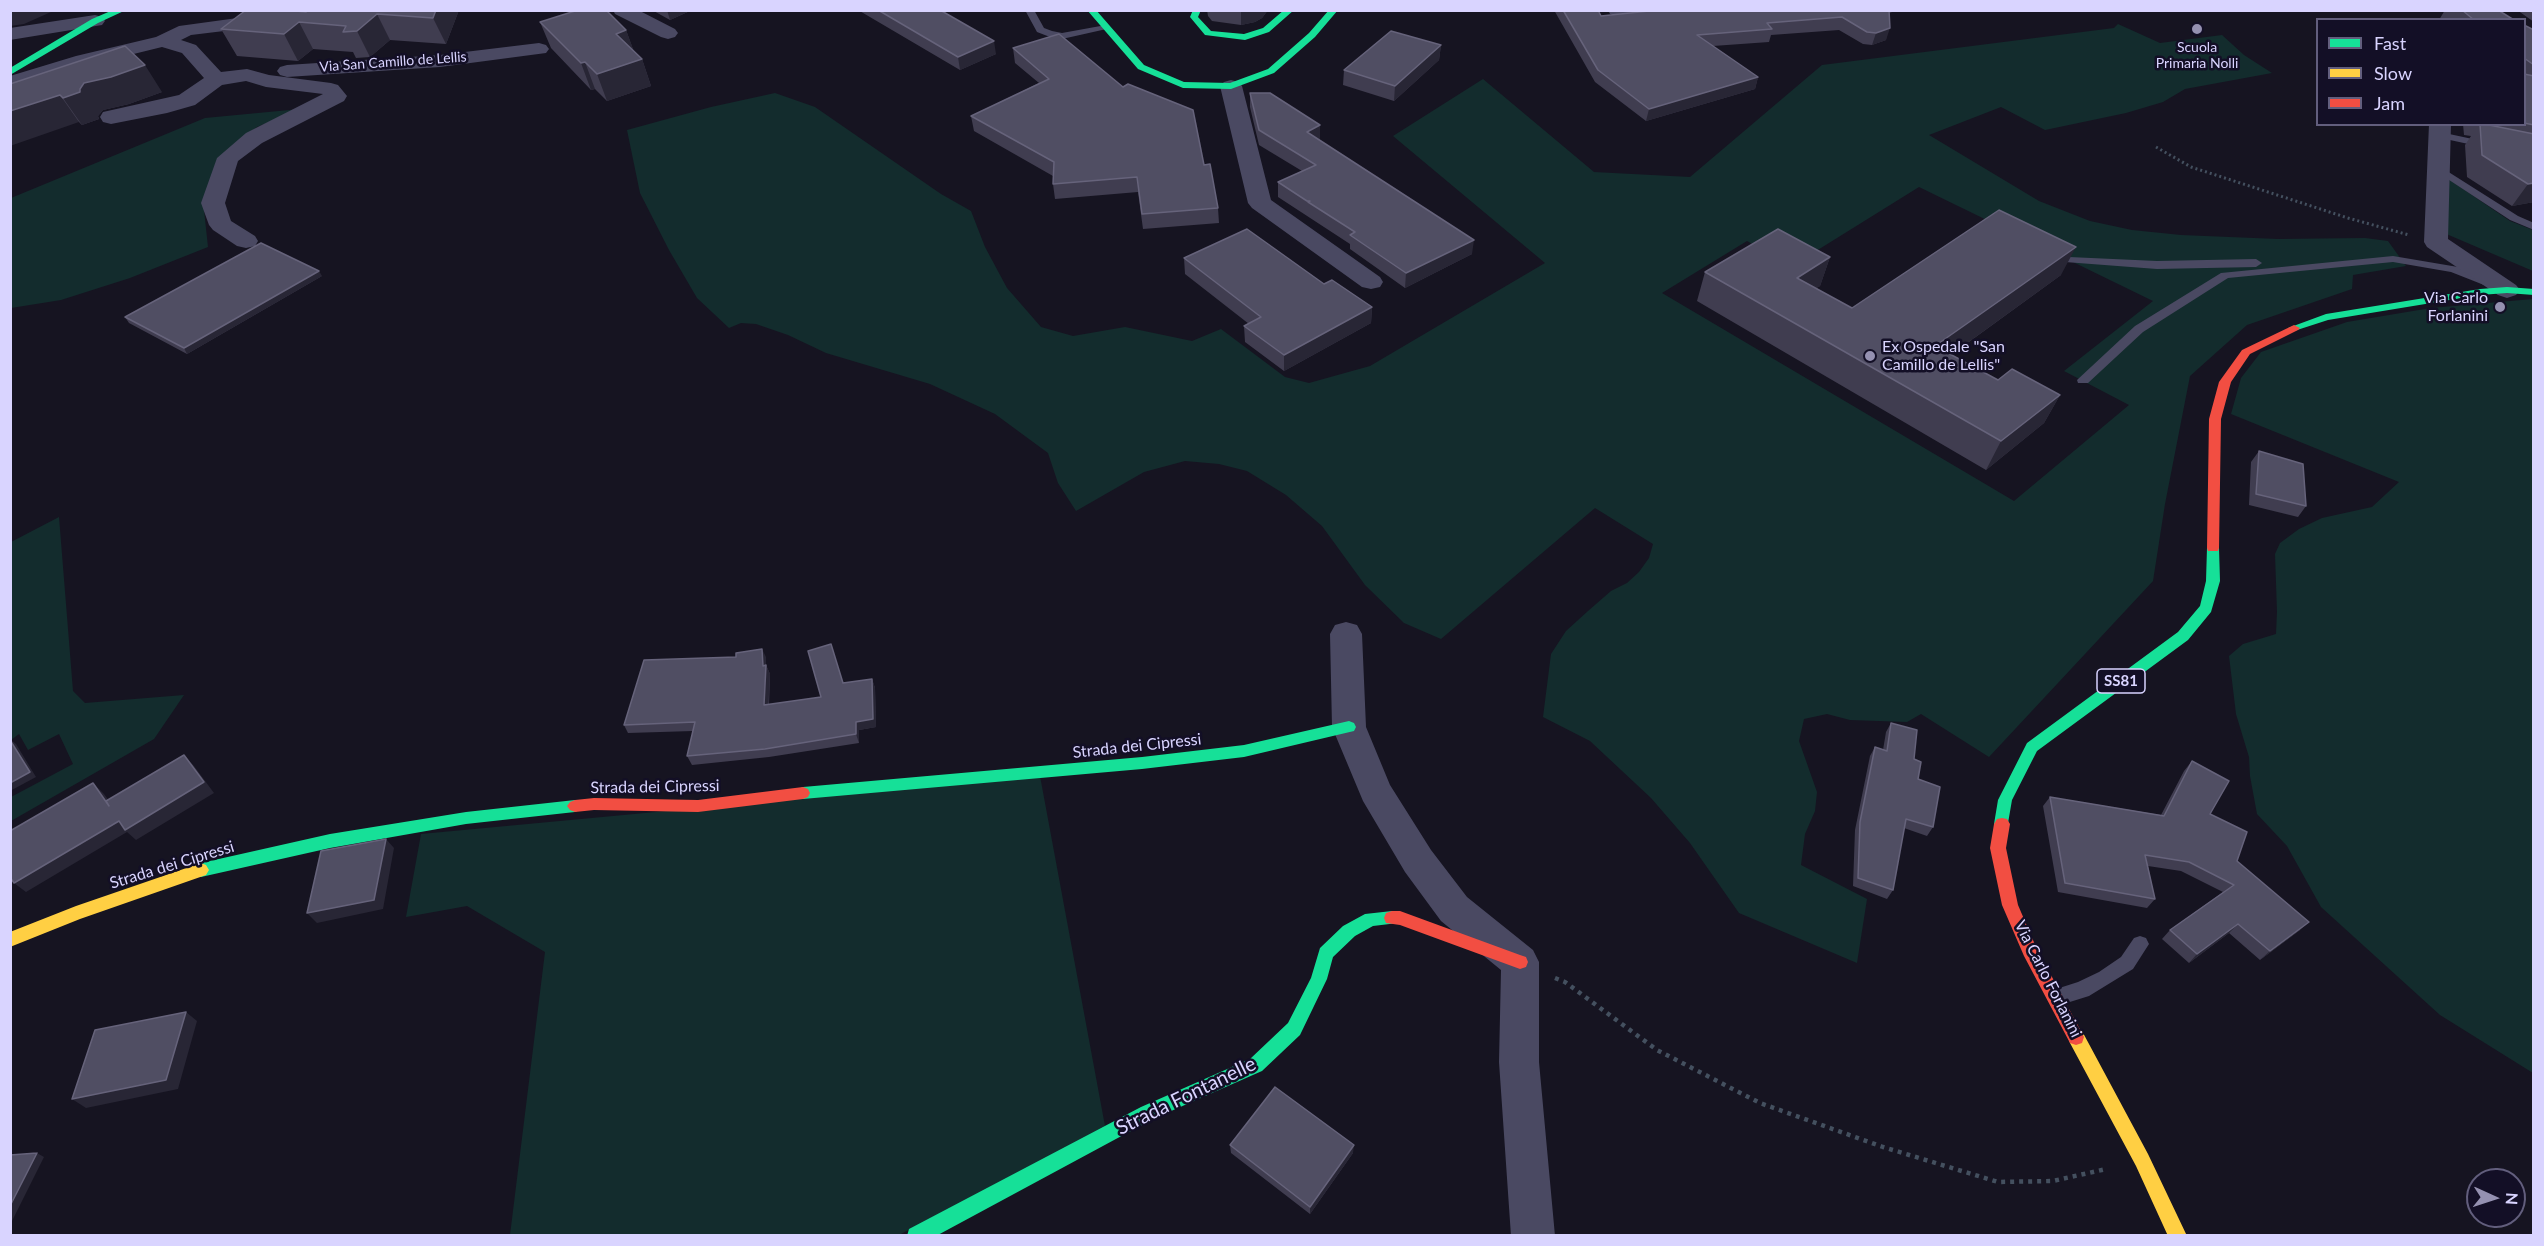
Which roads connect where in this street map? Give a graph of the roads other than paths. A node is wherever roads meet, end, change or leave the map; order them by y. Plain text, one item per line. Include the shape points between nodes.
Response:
1 (122, 10) edge
2 (348, 10) edge
3 (622, 10) edge
4 (1029, 10) edge
5 (1091, 10) edge
6 (1197, 10) edge
7 (1290, 10) edge
8 (1617, 10) edge
9 (1686, 10) edge
10 (1337, 11) edge
11 (90, 16) edge
12 (1106, 28) junction
13 (668, 33) dead end
14 (10, 34) edge
15 (74, 34) junction
16 (163, 41) junction
17 (539, 49) dead end
18 (47, 51) junction
19 (114, 52) junction
20 (83, 60) junction
21 (29, 62) junction
22 (10, 72) edge
23 (247, 75) junction
24 (216, 79) junction
25 (10, 83) edge
26 (1231, 86) junction
27 (111, 117) edge
28 (2440, 130) edge
29 (2500, 148) edge
30 (2447, 174) dead end
31 (2534, 226) edge
32 (246, 241) dead end
33 (2068, 260) edge
34 (2393, 260) junction
35 (1371, 282) dead end
36 (2506, 290) junction
37 (2534, 292) edge
38 (2083, 380) dead end
39 (1346, 634) dead end
40 (1348, 727) junction
41 (10, 940) edge
42 (2140, 944) dead end
43 (1520, 962) junction
44 (2057, 997) junction
45 (916, 1236) edge
46 (1533, 1236) edge
47 (2178, 1236) edge

1 - 11 main road
2 - 16 street via 186,30
3 - 13 street
4 - 12 lane via 1040,30 1050,34 1062,36
5 - 12 main road
6 - 7 main road via 1194,16 1208,33 1245,37 1266,30
8 - 9 street via 1641,15
10 - 26 main road via 1271,71
11 - 14 street
11 - 15 main road
12 - 26 main road via 1141,67 1183,85
15 - 18 main road
15 - 19 street via 73,42 81,51
16 - 19 street
16 - 24 street via 189,49
17 - 23 street, Via San Camillo de Lellis via 440,61
18 - 19 street via 88,55
18 - 21 main road
19 - 20 street
20 - 21 street
20 - 25 street
21 - 22 main road
23 - 24 street, Via San Camillo de Lellis
23 - 32 street, Via San Camillo de Lellis via 331,89 336,96 254,138 228,158 213,203 221,225
24 - 27 street, Via San Camillo de Lellis via 188,100
26 - 35 street via 1260,204
28 - 29 lane
28 - 36 street via 2436,242
30 - 31 lane via 2514,218
33 - 34 lane via 2157,265
34 - 36 lane via 2454,269
34 - 38 lane via 2225,275 2139,330
36 - 37 main road, Via Carlo Forlanini / SS81
36 - 44 main road, Via Carlo Forlanini / SS81 via 2326,317 2246,352 2225,382 2215,419 2212,581 2206,608 2183,636 2032,747 2005,800 1998,848 2010,905 2030,951
39 - 40 street
40 - 41 main road, Strada dei Cipressi via 1244,751 1142,763 698,806 594,804 466,818 205,869
40 - 43 street via 1375,791 1418,861 1454,909
42 - 44 lane via 2127,963 2105,978
43 - 45 main road, Strada Fontanelle via 1400,918 1371,919 1349,931 1326,953 1319,979 1294,1029 1256,1065 1147,1113
43 - 46 street via 1519,1062
44 - 47 main road, Via Carlo Forlanini / SS81

